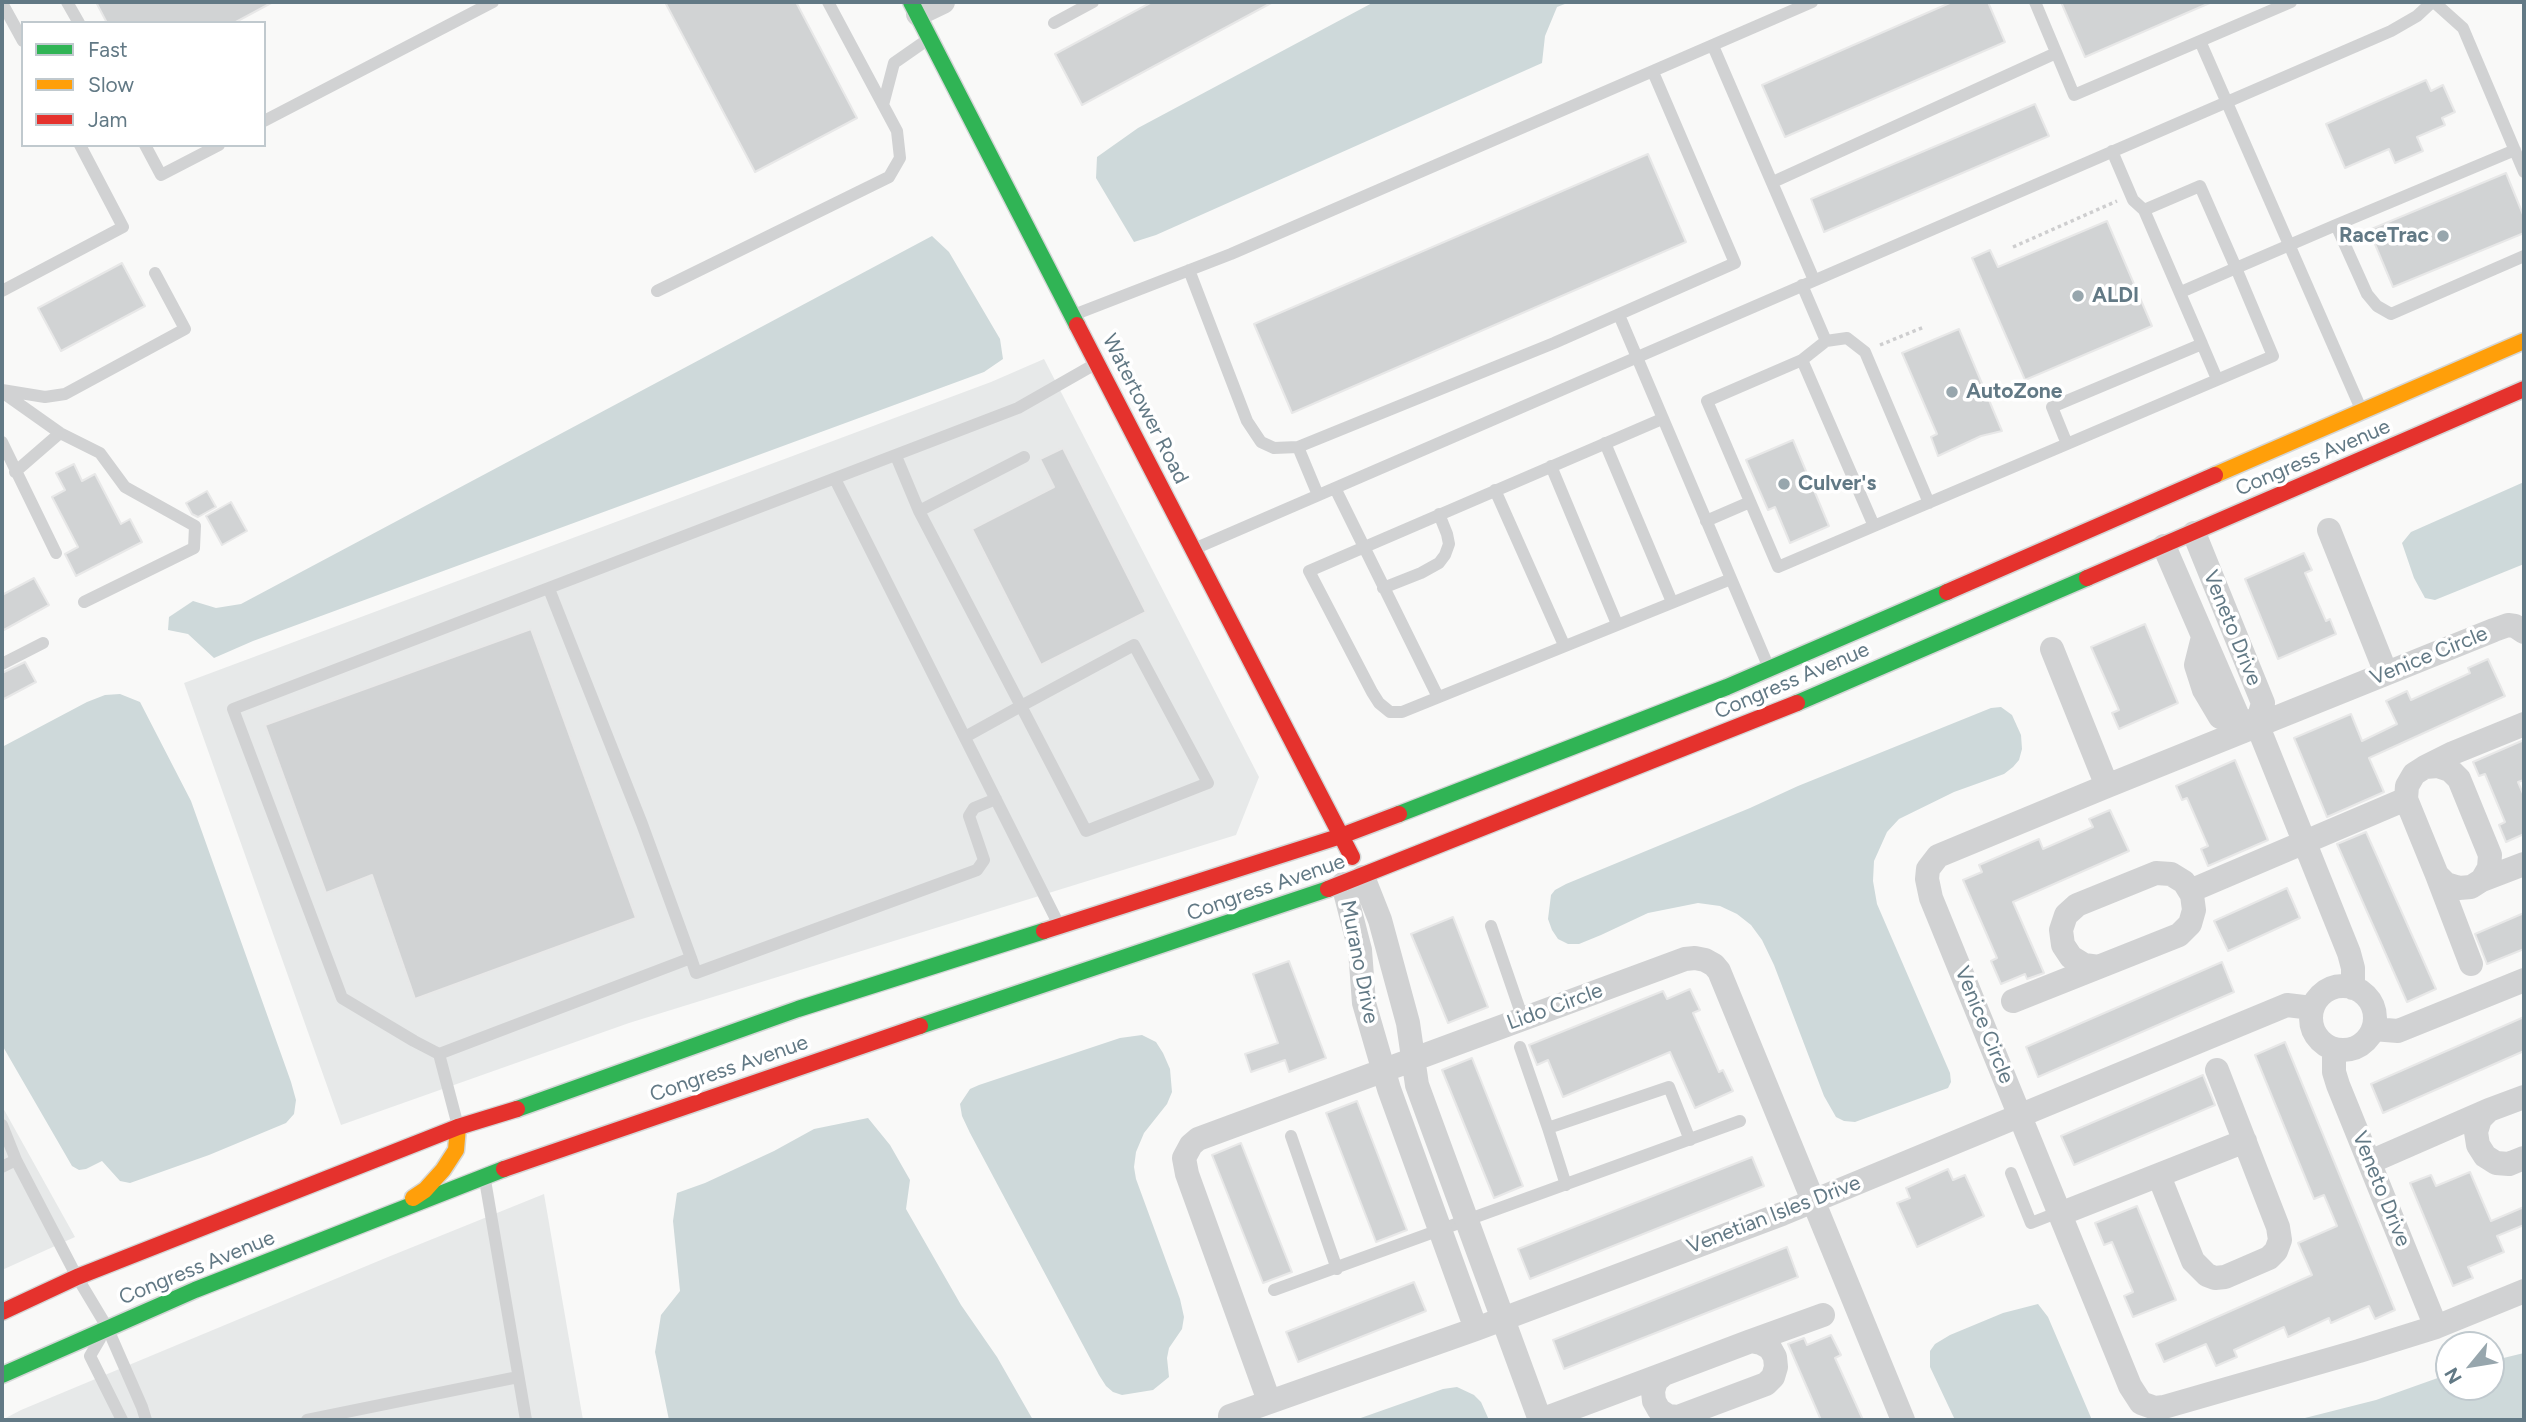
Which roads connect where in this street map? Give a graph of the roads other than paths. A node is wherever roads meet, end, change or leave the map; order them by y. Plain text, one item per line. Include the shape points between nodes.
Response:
1 (67, 2) edge
2 (493, 2) edge
3 (828, 2) edge
4 (943, 2) edge
5 (1093, 2) edge
6 (1812, 2) edge
7 (2035, 2) edge
8 (2291, 2) edge
9 (2433, 2) edge
10 (2, 3) edge
11 (914, 8) edge
12 (78, 21) edge
13 (1054, 23) dead end
14 (21, 37) edge
15 (930, 38) junction
16 (2200, 41) junction
17 (1713, 46) junction
18 (2056, 53) junction
19 (1653, 72) junction
20 (2226, 102) junction
21 (883, 105) junction
22 (266, 120) edge
23 (80, 147) edge
24 (146, 147) edge
25 (215, 147) edge
26 (2515, 150) junction
27 (2112, 151) junction
28 (2524, 172) edge
29 (1773, 182) junction
30 (2144, 210) junction
31 (2336, 225) junction
32 (2289, 245) junction
33 (2524, 256) edge
34 (2235, 268) junction
35 (1189, 271) junction
36 (155, 272) dead end
37 (1808, 282) junction
38 (2, 291) edge
39 (657, 291) dead end
40 (2181, 292) junction
41 (1619, 315) junction
42 (1073, 316) junction
43 (1826, 341) junction
44 (2524, 341) edge
45 (2202, 344) junction
46 (1636, 357) junction
47 (1802, 360) junction
48 (1097, 362) junction
49 (2217, 379) junction
50 (2524, 389) edge
51 (2, 391) edge
52 (2362, 412) junction
53 (1662, 419) junction
54 (61, 433) junction
55 (2, 442) edge
56 (1605, 443) junction
57 (2067, 444) junction
58 (1298, 447) junction
59 (896, 456) junction
60 (1024, 457) dead end
61 (1551, 466) junction
62 (15, 472) junction
63 (835, 479) junction
64 (1335, 488) junction
65 (1495, 490) junction
66 (1318, 495) junction
67 (1750, 502) junction
68 (1929, 503) junction
69 (919, 511) junction
70 (1439, 514) junction
71 (1706, 521) junction
72 (1874, 526) junction
73 (2329, 530) dead end
74 (2194, 533) junction
75 (2164, 546) junction
76 (1362, 547) junction
77 (1193, 549) junction
78 (56, 553) dead end
79 (1731, 579) junction
80 (549, 589) junction
81 (1383, 589) junction
82 (84, 602) dead end
83 (1672, 602) junction
84 (1617, 624) junction
85 (2523, 631) edge
86 (2203, 637) junction
87 (43, 643) dead end
88 (1564, 645) junction
89 (2052, 649) dead end
90 (2228, 657) junction
91 (2, 663) edge
92 (1769, 669) junction
93 (2386, 673) junction
94 (1438, 697) junction
95 (1021, 706) junction
96 (2248, 721) junction
97 (2524, 724) edge
98 (965, 737) junction
99 (2425, 767) junction
100 (2107, 786) junction
101 (996, 799) junction
102 (2406, 799) junction
103 (1341, 836) junction
104 (2304, 841) junction
105 (2524, 864) edge
106 (2437, 875) junction
107 (1353, 880) junction
108 (2482, 880) junction
109 (2190, 891) junction
110 (1059, 926) junction
111 (1491, 926) dead end
112 (691, 958) junction
113 (2470, 964) dead end
114 (2099, 967) junction
115 (2524, 980) edge
116 (2353, 988) junction
117 (2013, 1001) dead end
118 (2312, 1008) junction
119 (1523, 1019) junction
120 (2373, 1029) junction
121 (1520, 1047) dead end
122 (2334, 1049) junction
123 (439, 1054) junction
124 (1414, 1060) junction
125 (1384, 1070) junction
126 (2217, 1070) dead end
127 (2524, 1097) edge
128 (538, 1103) junction
129 (2489, 1110) junction
130 (2020, 1115) junction
131 (1740, 1121) dead end
132 (2, 1125) edge
133 (458, 1127) junction
134 (510, 1128) dead end
135 (1548, 1128) junction
136 (1291, 1136) dead end
137 (1690, 1140) junction
138 (2245, 1141) junction
139 (2524, 1158) edge
140 (16, 1160) junction
141 (2370, 1162) junction
142 (2, 1167) edge
143 (486, 1170) junction
144 (2011, 1173) dead end
145 (2159, 1176) junction
146 (1566, 1185) junction
147 (1813, 1201) junction
148 (2059, 1213) junction
149 (386, 1215) junction
150 (1467, 1221) junction
151 (1440, 1230) junction
152 (1337, 1269) junction
153 (76, 1277) junction
154 (1275, 1290) dead end
155 (2524, 1291) edge
156 (2, 1312) edge
157 (1823, 1315) dead end
158 (1502, 1319) junction
159 (107, 1327) junction
160 (2436, 1327) junction
161 (1476, 1329) junction
162 (1751, 1341) junction
163 (1664, 1374) junction
164 (2, 1375) edge
165 (519, 1377) junction
166 (1269, 1401) junction
167 (1230, 1416) dead end
168 (122, 1420) edge
169 (146, 1420) edge
170 (307, 1420) edge
171 (526, 1420) edge
172 (1540, 1420) edge
173 (1903, 1420) edge

1 - 12 lane
2 - 22 lane
3 - 21 lane
4 - 11 street
5 - 13 lane
6 - 17 lane
7 - 18 lane
8 - 16 lane
9 - 20 lane via 2391,31
9 - 26 lane via 2463,28
10 - 14 lane
11 - 15 street, Watertower Road
15 - 21 lane via 894,63
15 - 42 street, Watertower Road
16 - 18 lane via 2074,94
16 - 20 lane
17 - 19 lane
17 - 29 lane
18 - 29 lane
19 - 35 lane
19 - 41 lane via 1735,263
20 - 27 lane
20 - 32 lane
21 - 39 lane via 897,131 900,158 889,177
23 - 38 lane via 123,227
24 - 25 lane via 161,175
26 - 28 lane
26 - 31 lane
27 - 30 lane via 2133,201
27 - 37 lane
29 - 37 lane
30 - 34 lane via 2200,186
30 - 40 lane
31 - 32 lane
31 - 33 lane via 2367,294 2391,314
32 - 34 lane
32 - 52 lane
34 - 40 lane
34 - 49 lane via 2273,356
35 - 42 lane
35 - 58 lane via 1247,421 1261,442 1274,448
36 - 51 lane via 185,329 65,394 45,397
37 - 43 lane
37 - 46 lane
40 - 45 lane
41 - 46 lane
41 - 58 lane
42 - 48 street, Watertower Road
43 - 47 lane
43 - 68 lane via 1847,338 1865,352
44 - 52 street, Congress Avenue
45 - 49 lane
45 - 57 lane via 2052,407
46 - 53 lane
46 - 64 lane
47 - 67 lane via 1707,401
47 - 72 lane
48 - 59 lane via 1018,408
48 - 77 street, Watertower Road
49 - 57 lane
50 - 74 street, Congress Avenue
51 - 54 lane
52 - 92 street, Congress Avenue
53 - 56 lane
53 - 71 lane
54 - 62 lane
54 - 82 lane via 100,453 125,487 195,526 194,548
55 - 62 lane
56 - 61 lane
56 - 83 lane
57 - 68 lane
58 - 66 lane
59 - 63 lane
59 - 69 lane
60 - 69 lane
61 - 65 lane
61 - 84 lane
62 - 78 lane
63 - 80 lane
63 - 98 lane
64 - 66 lane
64 - 76 lane
65 - 70 lane
65 - 88 lane
66 - 77 lane
67 - 71 lane
67 - 72 lane via 1778,567
68 - 72 lane
69 - 95 lane
70 - 76 lane
70 - 81 lane via 1449,544 1445,555 1438,563
71 - 79 lane
73 - 93 street
74 - 75 street, Congress Avenue
74 - 90 street, Veneto Drive
75 - 86 street, Veneto Drive
75 - 107 street, Congress Avenue via 1746,724
76 - 81 lane
76 - 94 lane via 1309,571 1379,703 1390,712 1402,712
77 - 103 street, Watertower Road
79 - 83 lane
79 - 92 lane
80 - 112 lane
80 - 123 lane via 233,709 342,998
81 - 94 lane
83 - 84 lane
84 - 88 lane
85 - 93 street, Venice Circle via 2508,625
86 - 90 street, Veneto Drive
86 - 96 street, Veneto Drive via 2196,665 2204,690 2220,717
87 - 91 lane
88 - 94 lane
89 - 100 street
90 - 96 street, Veneto Drive via 2263,702
92 - 103 street, Congress Avenue
93 - 96 street, Venice Circle
95 - 95 lane via 1086,831 1209,783 1134,645
95 - 98 lane
96 - 100 street, Venice Circle
96 - 104 street, Veneto Drive
97 - 99 street
98 - 101 lane
99 - 102 street via 2407,786
99 - 108 street via 2450,770 2459,779 2490,855
100 - 130 street, Venice Circle via 1938,856 1928,869 1931,898
101 - 110 lane
101 - 112 lane via 974,808 969,816 984,860 977,870 696,973
102 - 104 street
102 - 106 street
103 - 107 street, Murano Drive
103 - 110 street, Congress Avenue
104 - 109 street
104 - 116 street, Veneto Drive via 2353,968
105 - 108 street
106 - 108 street via 2459,888
106 - 113 street
107 - 124 street, Murano Drive via 1380,920
107 - 125 street, Murano Drive via 1364,1003
107 - 143 street, Congress Avenue
109 - 114 street via 2194,910 2190,924 2179,935
109 - 114 street via 2171,874 2156,873 2077,905 2066,915 2063,945 2084,965
110 - 128 street, Congress Avenue via 798,1009
111 - 119 lane
112 - 123 lane
114 - 117 street
115 - 120 street via 2398,1031
116 - 118 street via 2327,990
116 - 120 street via 2366,996 2374,1009
118 - 122 street via 2312,1028 2319,1040
118 - 130 street, Venetian Isles Drive via 2287,1005
119 - 124 street, Lido Circle
119 - 147 street, Lido Circle via 1685,959 1714,965
120 - 122 street via 2359,1046
121 - 135 lane
122 - 141 street, Veneto Drive via 2338,1085
123 - 133 lane
124 - 125 street, Lido Circle
124 - 150 street, Murano Drive via 1417,1084
125 - 151 street, Murano Drive
125 - 166 street, Lido Circle via 1198,1139 1184,1158
126 - 138 street
127 - 129 street
128 - 133 street, Congress Avenue
128 - 134 street
129 - 139 street via 2476,1132 2477,1145 2485,1156 2509,1164
129 - 141 street
130 - 147 street, Venetian Isles Drive
130 - 148 street, Venice Circle
131 - 137 lane
132 - 140 lane
133 - 149 street via 456,1150 443,1170 425,1190
133 - 153 street, Congress Avenue
135 - 137 lane via 1669,1087
135 - 146 lane
136 - 152 lane
137 - 146 lane
138 - 145 street
138 - 145 street via 2280,1240 2269,1258 2225,1277 2207,1275 2193,1261
140 - 142 lane
140 - 153 lane
141 - 160 street, Veneto Drive
143 - 149 street, Congress Avenue
143 - 165 lane
144 - 148 lane via 2031,1223
145 - 148 street
146 - 150 lane
147 - 158 street, Venetian Isles Drive
147 - 173 street, Lido Circle
148 - 160 street, Venice Circle via 2130,1386 2147,1407 2164,1407
149 - 159 street, Congress Avenue
150 - 151 lane
150 - 158 street, Murano Drive
151 - 152 lane
151 - 161 street, Murano Drive
152 - 154 lane
153 - 156 street, Congress Avenue
153 - 159 lane
155 - 160 street, Venice Circle
157 - 162 street
158 - 161 street, Venetian Isles Drive
158 - 172 street
159 - 164 street, Congress Avenue
159 - 168 lane via 90,1356
159 - 169 lane
161 - 166 street, Venetian Isles Drive
162 - 163 street
162 - 163 street via 1770,1348 1776,1367 1766,1384 1753,1389 1678,1417 1668,1416 1659,1410 1653,1391
163 - 172 street
165 - 170 lane
165 - 171 lane
166 - 167 street, Venetian Isles Drive

